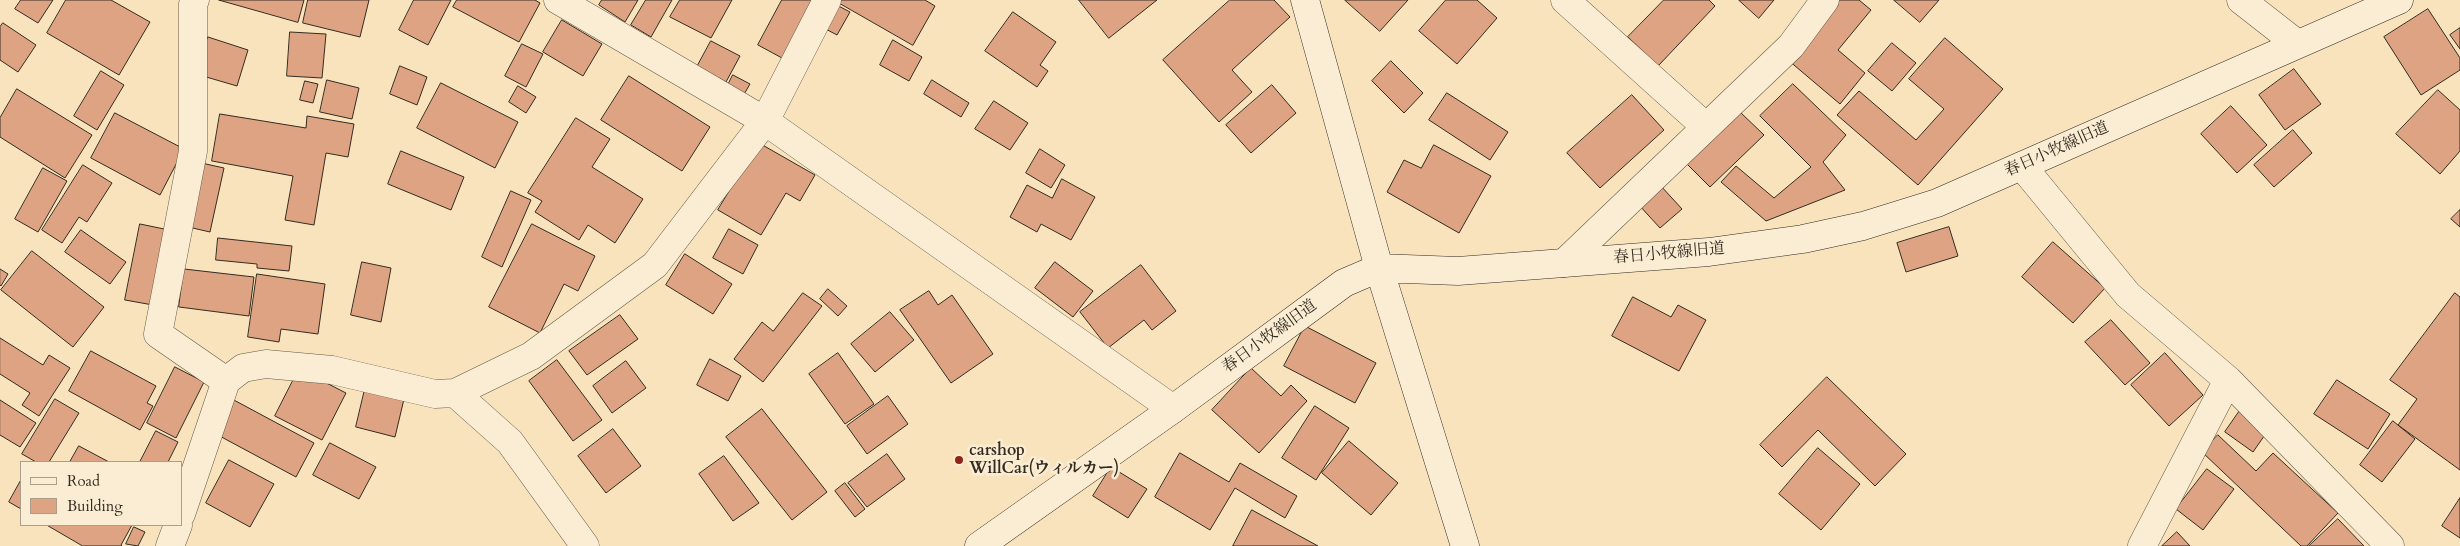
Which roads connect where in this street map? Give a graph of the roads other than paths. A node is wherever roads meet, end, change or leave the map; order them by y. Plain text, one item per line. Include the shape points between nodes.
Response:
1 (195, 0) edge
2 (558, 0) edge
3 (827, 0) edge
4 (1305, 0) edge
5 (1565, 0) edge
6 (1825, 0) edge
7 (2242, 0) edge
8 (2399, 0) edge
9 (2296, 43) junction
10 (765, 121) junction
11 (1706, 127) junction
12 (2022, 166) junction
13 (1564, 263) junction
14 (1379, 268) junction
15 (2228, 380) junction
16 (226, 381) junction
17 (456, 393) junction
18 (1172, 409) junction
19 (182, 511) edge
20 (178, 526) edge
21 (170, 546) edge
22 (585, 546) edge
23 (979, 546) edge
24 (1465, 546) edge
25 (2142, 546) edge
26 (2390, 546) edge

1 - 16 street via 193,152 158,334
2 - 10 street
3 - 10 street
4 - 14 street
5 - 11 street
6 - 11 street via 1791,46
7 - 9 street
8 - 9 street, 春日小牧線旧道
9 - 12 street, 春日小牧線旧道
10 - 17 street via 655,266 531,356
10 - 18 street
11 - 13 street
12 - 13 street, 春日小牧線旧道 via 1937,203 1863,226 1803,239 1709,252
12 - 15 street via 2128,295
13 - 14 street, 春日小牧線旧道 via 1458,271
14 - 18 street, 春日小牧線旧道 via 1344,283
14 - 24 street
15 - 25 street
15 - 26 street
16 - 17 street via 243,368 266,364 332,370 435,394
16 - 19 street
17 - 22 street via 510,442
18 - 23 street, 春日小牧線旧道
20 - 21 street

